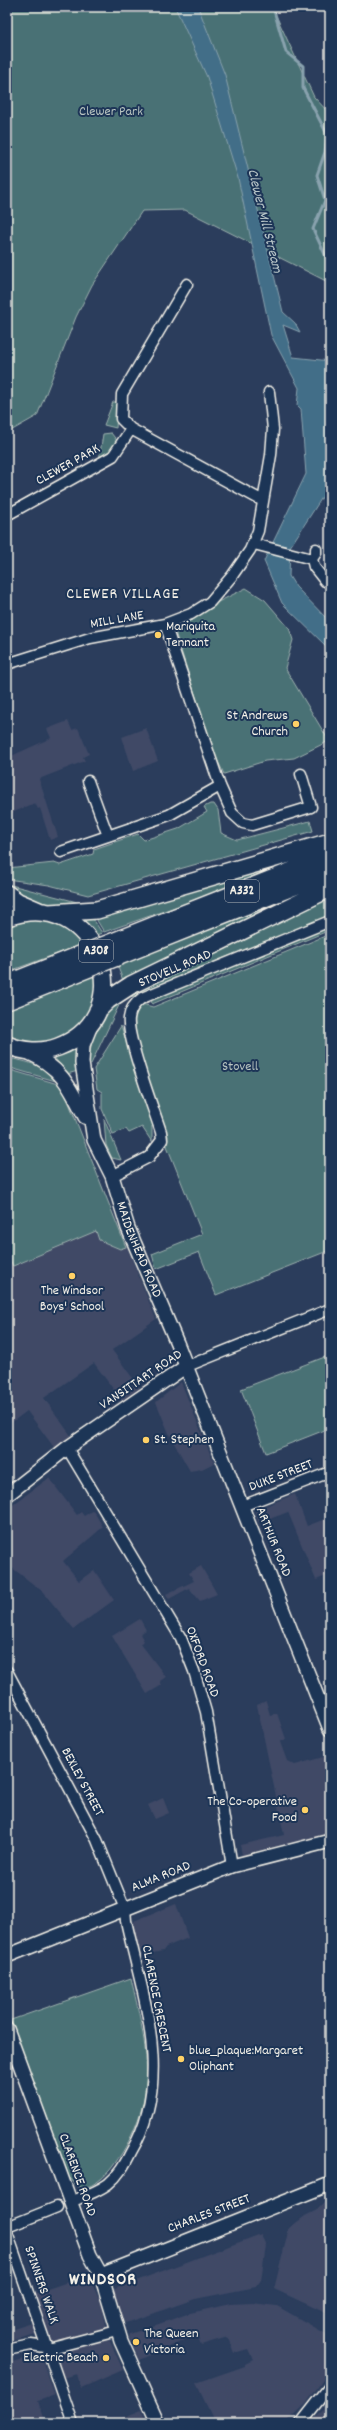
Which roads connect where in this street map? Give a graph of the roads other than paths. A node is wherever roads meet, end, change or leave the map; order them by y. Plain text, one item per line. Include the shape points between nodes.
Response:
1 (188, 284) dead end
2 (270, 392) dead end
3 (131, 429) junction
4 (263, 501) junction
5 (7, 515) edge
6 (254, 544) junction
7 (316, 549) dead end
8 (312, 559) junction
9 (324, 581) dead end
10 (165, 624) junction
11 (7, 664) edge
12 (301, 774) dead end
13 (88, 781) dead end
14 (220, 786) junction
15 (108, 836) junction
16 (330, 842) edge
17 (61, 852) dead end
18 (330, 856) edge
19 (330, 872) edge
20 (330, 888) edge
21 (7, 894) edge
22 (46, 913) junction
23 (7, 917) edge
24 (330, 921) edge
25 (156, 933) junction
26 (7, 984) edge
27 (7, 1001) edge
28 (95, 1015) junction
29 (13, 1048) edge
30 (92, 1131) junction
31 (112, 1176) junction
32 (330, 1309) edge
33 (186, 1367) junction
34 (67, 1448) junction
35 (330, 1472) edge
36 (7, 1495) edge
37 (242, 1506) junction
38 (7, 1671) edge
39 (330, 1729) edge
40 (330, 1841) edge
41 (232, 1866) junction
42 (125, 1909) junction
43 (7, 1956) edge
44 (7, 2029) edge
45 (11, 2056) edge
46 (330, 2184) edge
47 (70, 2202) junction
48 (57, 2207) dead end
49 (7, 2227) edge
50 (7, 2232) edge
51 (101, 2274) junction
52 (117, 2331) junction
53 (47, 2347) junction
54 (7, 2350) edge
55 (330, 2386) edge
56 (73, 2423) edge
57 (158, 2423) edge
58 (301, 2423) edge

1 - 3 street via 122,394 121,419
2 - 4 street, MILL LANE via 273,429
3 - 4 street
3 - 5 street, CLEWER PARK via 113,456
4 - 6 street, MILL LANE
6 - 8 street
6 - 10 street, MILL LANE via 210,602 191,614
7 - 8 street
8 - 9 street via 314,567
10 - 11 street, MILL LANE via 90,638
10 - 14 street
12 - 14 street via 311,807 252,825 243,823 232,813
13 - 15 street
14 - 15 street via 169,815
15 - 17 street
16 - 22 main road via 97,910
18 - 25 main road, A332
19 - 25 main road, A332
20 - 28 main road via 131,985 108,1000
21 - 22 main road, A308 via 24,906
22 - 23 main road, A308 via 25,912
22 - 28 main road, A308 via 74,924 94,945 104,976 102,995
24 - 31 street, STOVELL ROAD via 135,1003 129,1018 131,1038 162,1140 149,1157
25 - 26 main road, A332, bridge
25 - 27 main road, A332, bridge
28 - 29 main road, A308 via 78,1036 62,1045 43,1050
28 - 30 street, MAIDENHEAD ROAD via 84,1044 82,1062
29 - 30 street, MAIDENHEAD ROAD via 47,1062 64,1077
30 - 31 street, MAIDENHEAD ROAD
31 - 33 street, MAIDENHEAD ROAD via 128,1228
32 - 33 street, VANSITTART ROAD
33 - 34 street, VANSITTART ROAD
33 - 37 street, ARTHUR ROAD
34 - 36 street, VANSITTART ROAD
34 - 41 street, OXFORD ROAD via 180,1638 194,1672 206,1712
35 - 37 street, DUKE STREET
37 - 39 street, ARTHUR ROAD
38 - 42 street, BEXLEY STREET via 97,1840
40 - 41 street, ALMA ROAD
41 - 42 street, ALMA ROAD
42 - 43 street, ALMA ROAD
42 - 47 street, CLARENCE CRESCENT via 154,2056 154,2084 150,2108 137,2142 118,2175 97,2191
44 - 45 street, CLARENCE ROAD
45 - 47 street, CLARENCE ROAD
46 - 51 street, CHARLES STREET
47 - 51 street, CLARENCE ROAD via 94,2265
48 - 49 street
50 - 53 street, SPINNERS WALK
51 - 52 street, CLARENCE ROAD
52 - 53 street via 52,2348
52 - 57 street, CLARENCE ROAD
53 - 54 street via 31,2345
53 - 56 street, SPINNERS WALK
55 - 58 street

